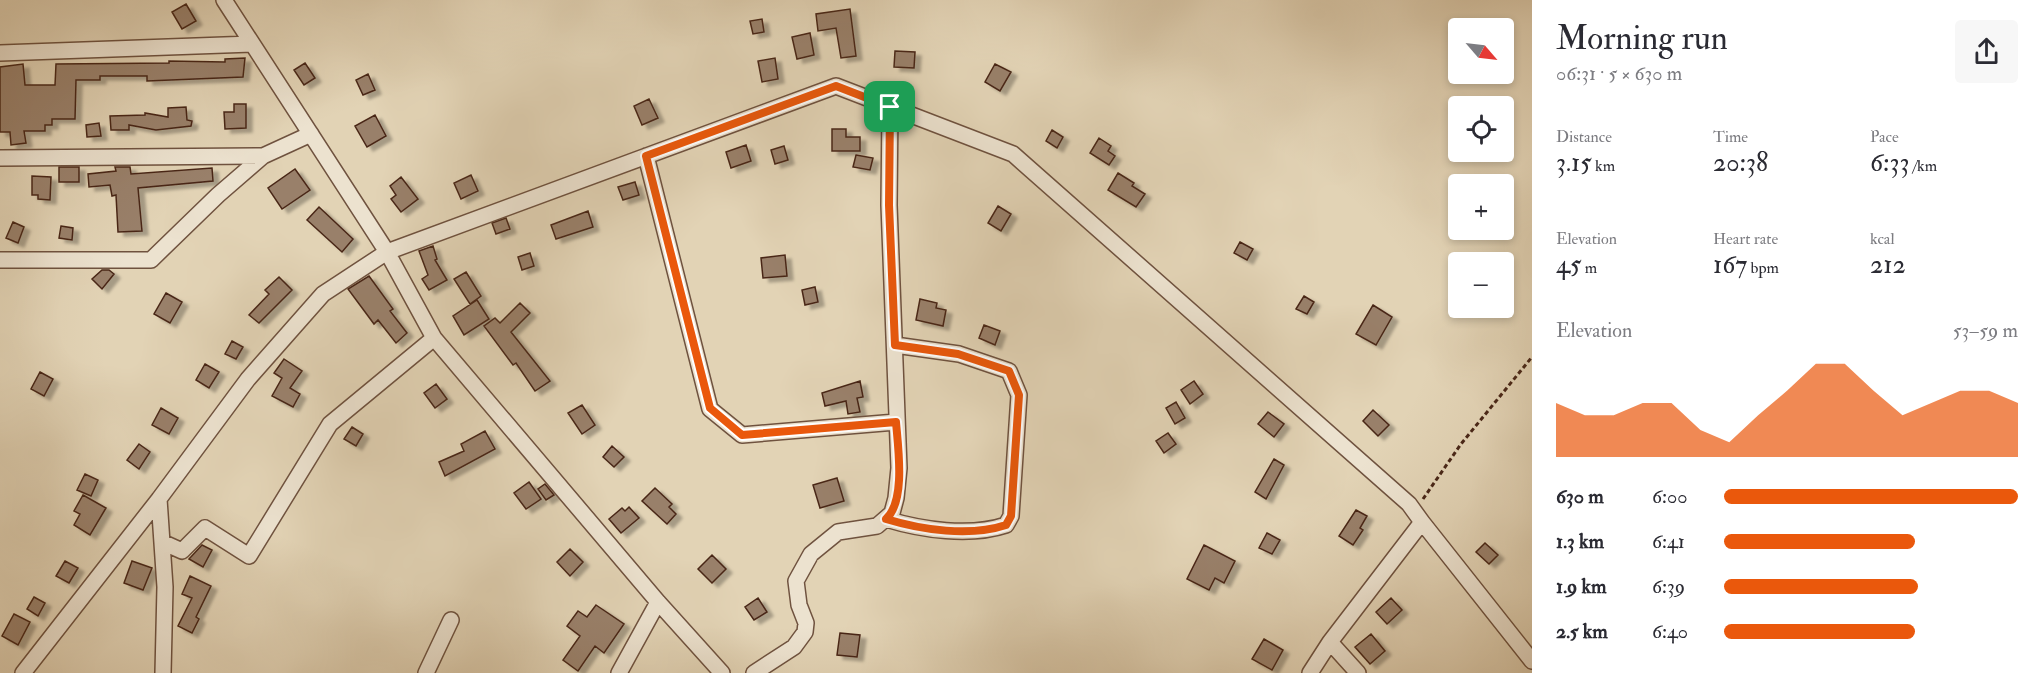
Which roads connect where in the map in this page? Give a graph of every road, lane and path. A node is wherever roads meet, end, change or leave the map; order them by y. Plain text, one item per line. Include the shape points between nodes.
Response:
1 (224, 0) edge
2 (252, 44) junction
3 (0, 53) edge
4 (890, 107) junction
5 (311, 134) junction
6 (263, 156) junction
7 (646, 156) junction
8 (0, 158) edge
9 (387, 252) junction
10 (0, 260) edge
11 (434, 338) junction
12 (895, 345) junction
13 (1532, 357) edge
14 (896, 422) junction
15 (159, 499) junction
16 (1418, 517) junction
17 (886, 519) junction
18 (162, 542) junction
19 (658, 602) junction
20 (450, 620) dead end
21 (1330, 642) junction
22 (1532, 661) edge
23 (23, 673) edge
24 (163, 673) edge
25 (426, 673) edge
26 (619, 673) edge
27 (722, 673) edge
28 (754, 673) edge
29 (1310, 673) edge
30 (1358, 673) edge

1 - 2 street
2 - 3 street
2 - 5 street
4 - 7 street via 836,86
4 - 12 street via 889,205
4 - 16 street via 1013,154
5 - 6 street
5 - 9 street
6 - 8 street
6 - 10 street via 151,260
7 - 9 street
7 - 14 street via 710,408 742,435
9 - 11 street
9 - 15 street via 323,294 248,379
11 - 18 street via 330,424 249,556 205,528 182,551
11 - 19 street
12 - 14 street
12 - 17 street via 958,354 1009,371 1019,395 1011,516 1006,525 985,532 908,526
13 - 16 path via 1461,444
14 - 17 street via 896,498
15 - 18 street
15 - 23 street
16 - 21 street
16 - 22 street
17 - 28 street via 878,526 838,532 811,554 796,581 806,623 801,639
18 - 24 street
19 - 26 street
19 - 27 street
20 - 25 street
21 - 29 street
21 - 30 street

